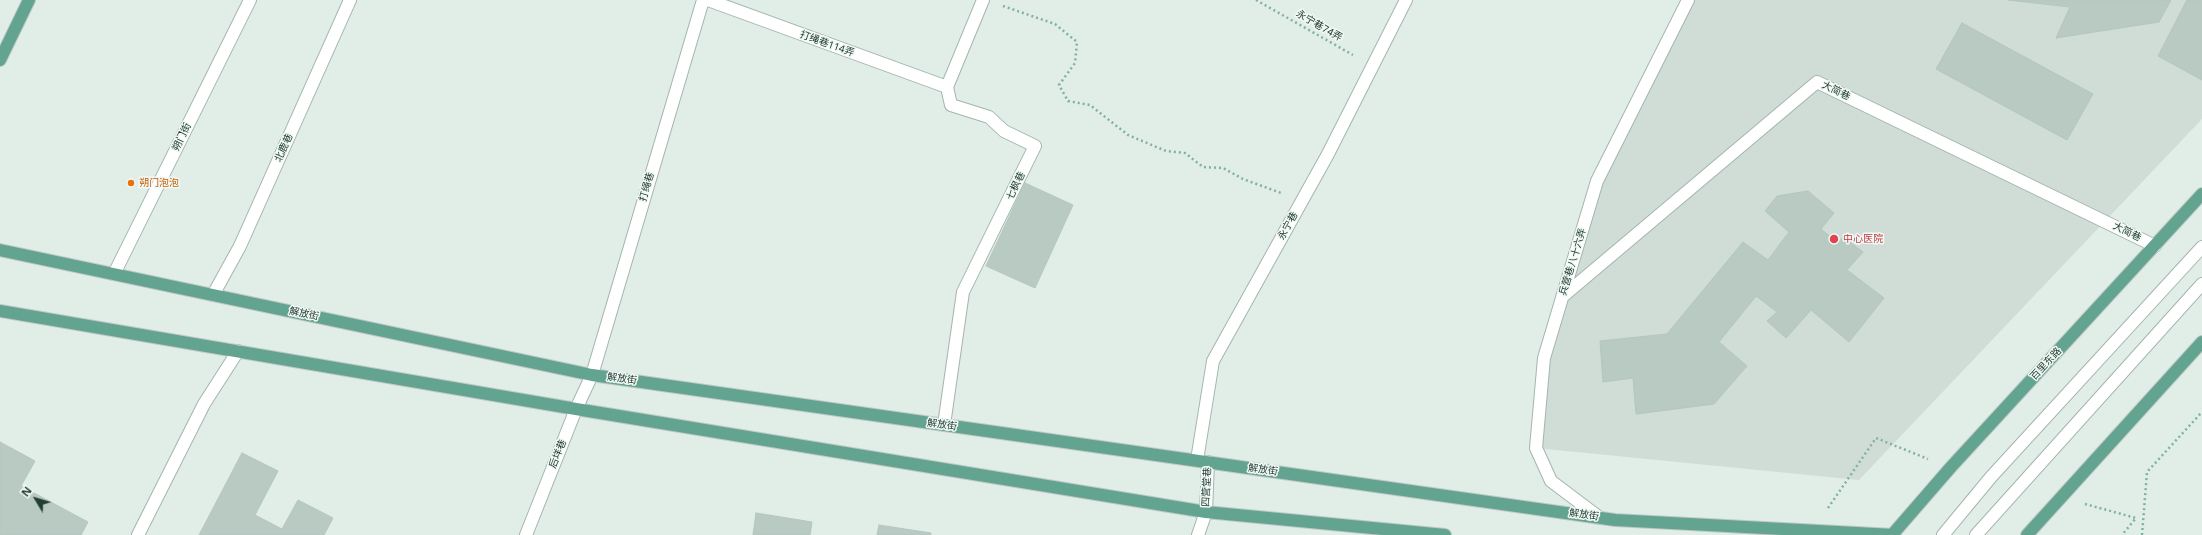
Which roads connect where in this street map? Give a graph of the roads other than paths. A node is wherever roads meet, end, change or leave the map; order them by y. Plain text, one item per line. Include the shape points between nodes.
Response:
1 (29, 0) edge
2 (250, 0) edge
3 (350, 0) edge
4 (703, 0) edge
5 (708, 0) edge
6 (983, 0) edge
7 (1406, 0) edge
8 (1688, 0) edge
9 (0, 60) edge
10 (946, 87) junction
11 (2202, 194) edge
12 (2155, 246) junction
13 (2202, 247) edge
14 (0, 250) edge
15 (114, 274) junction
16 (2202, 284) edge
17 (213, 295) junction
18 (1562, 297) junction
19 (0, 311) edge
20 (2202, 342) edge
21 (238, 351) junction
22 (592, 375) junction
23 (576, 409) junction
24 (944, 425) junction
25 (1203, 461) junction
26 (1206, 512) junction
27 (1600, 518) junction
28 (138, 535) edge
29 (526, 535) edge
30 (1198, 535) edge
31 (1445, 535) edge
32 (1893, 535) edge
33 (1943, 535) edge
34 (1976, 535) edge
35 (2027, 535) edge

1 - 9 main road
2 - 15 street, 朔门街
3 - 17 street, 北鹿巷 via 240,246
4 - 22 street, 打绳巷
5 - 10 street, 打绳巷114弄
6 - 10 street
7 - 25 street, 永宁巷 via 1303,199 1213,361
8 - 18 street, 兵营巷八十六弄 via 1597,181
10 - 24 street, 七枫巷 via 951,105 989,117 1004,131 1035,146 963,292
11 - 12 main road, 百里东路
12 - 18 street, 大简巷 via 1817,82
12 - 32 main road, 百里东路 via 1951,467
13 - 33 street via 1991,477
14 - 15 main road, 解放街
15 - 17 main road, 解放街
16 - 34 street
17 - 22 main road, 解放街
18 - 27 street, 兵营巷八十六弄 via 1544,358 1536,448 1551,481
19 - 21 main road
20 - 35 main road
21 - 23 main road
21 - 28 street via 204,404
22 - 23 street, 后垟巷
22 - 24 main road, 解放街
23 - 26 main road
23 - 29 street, 后垟巷
24 - 25 main road, 解放街
25 - 26 street, 四营堂巷
25 - 27 main road, 解放街
26 - 30 street, 四营堂巷
26 - 31 main road
27 - 32 main road, 解放街

